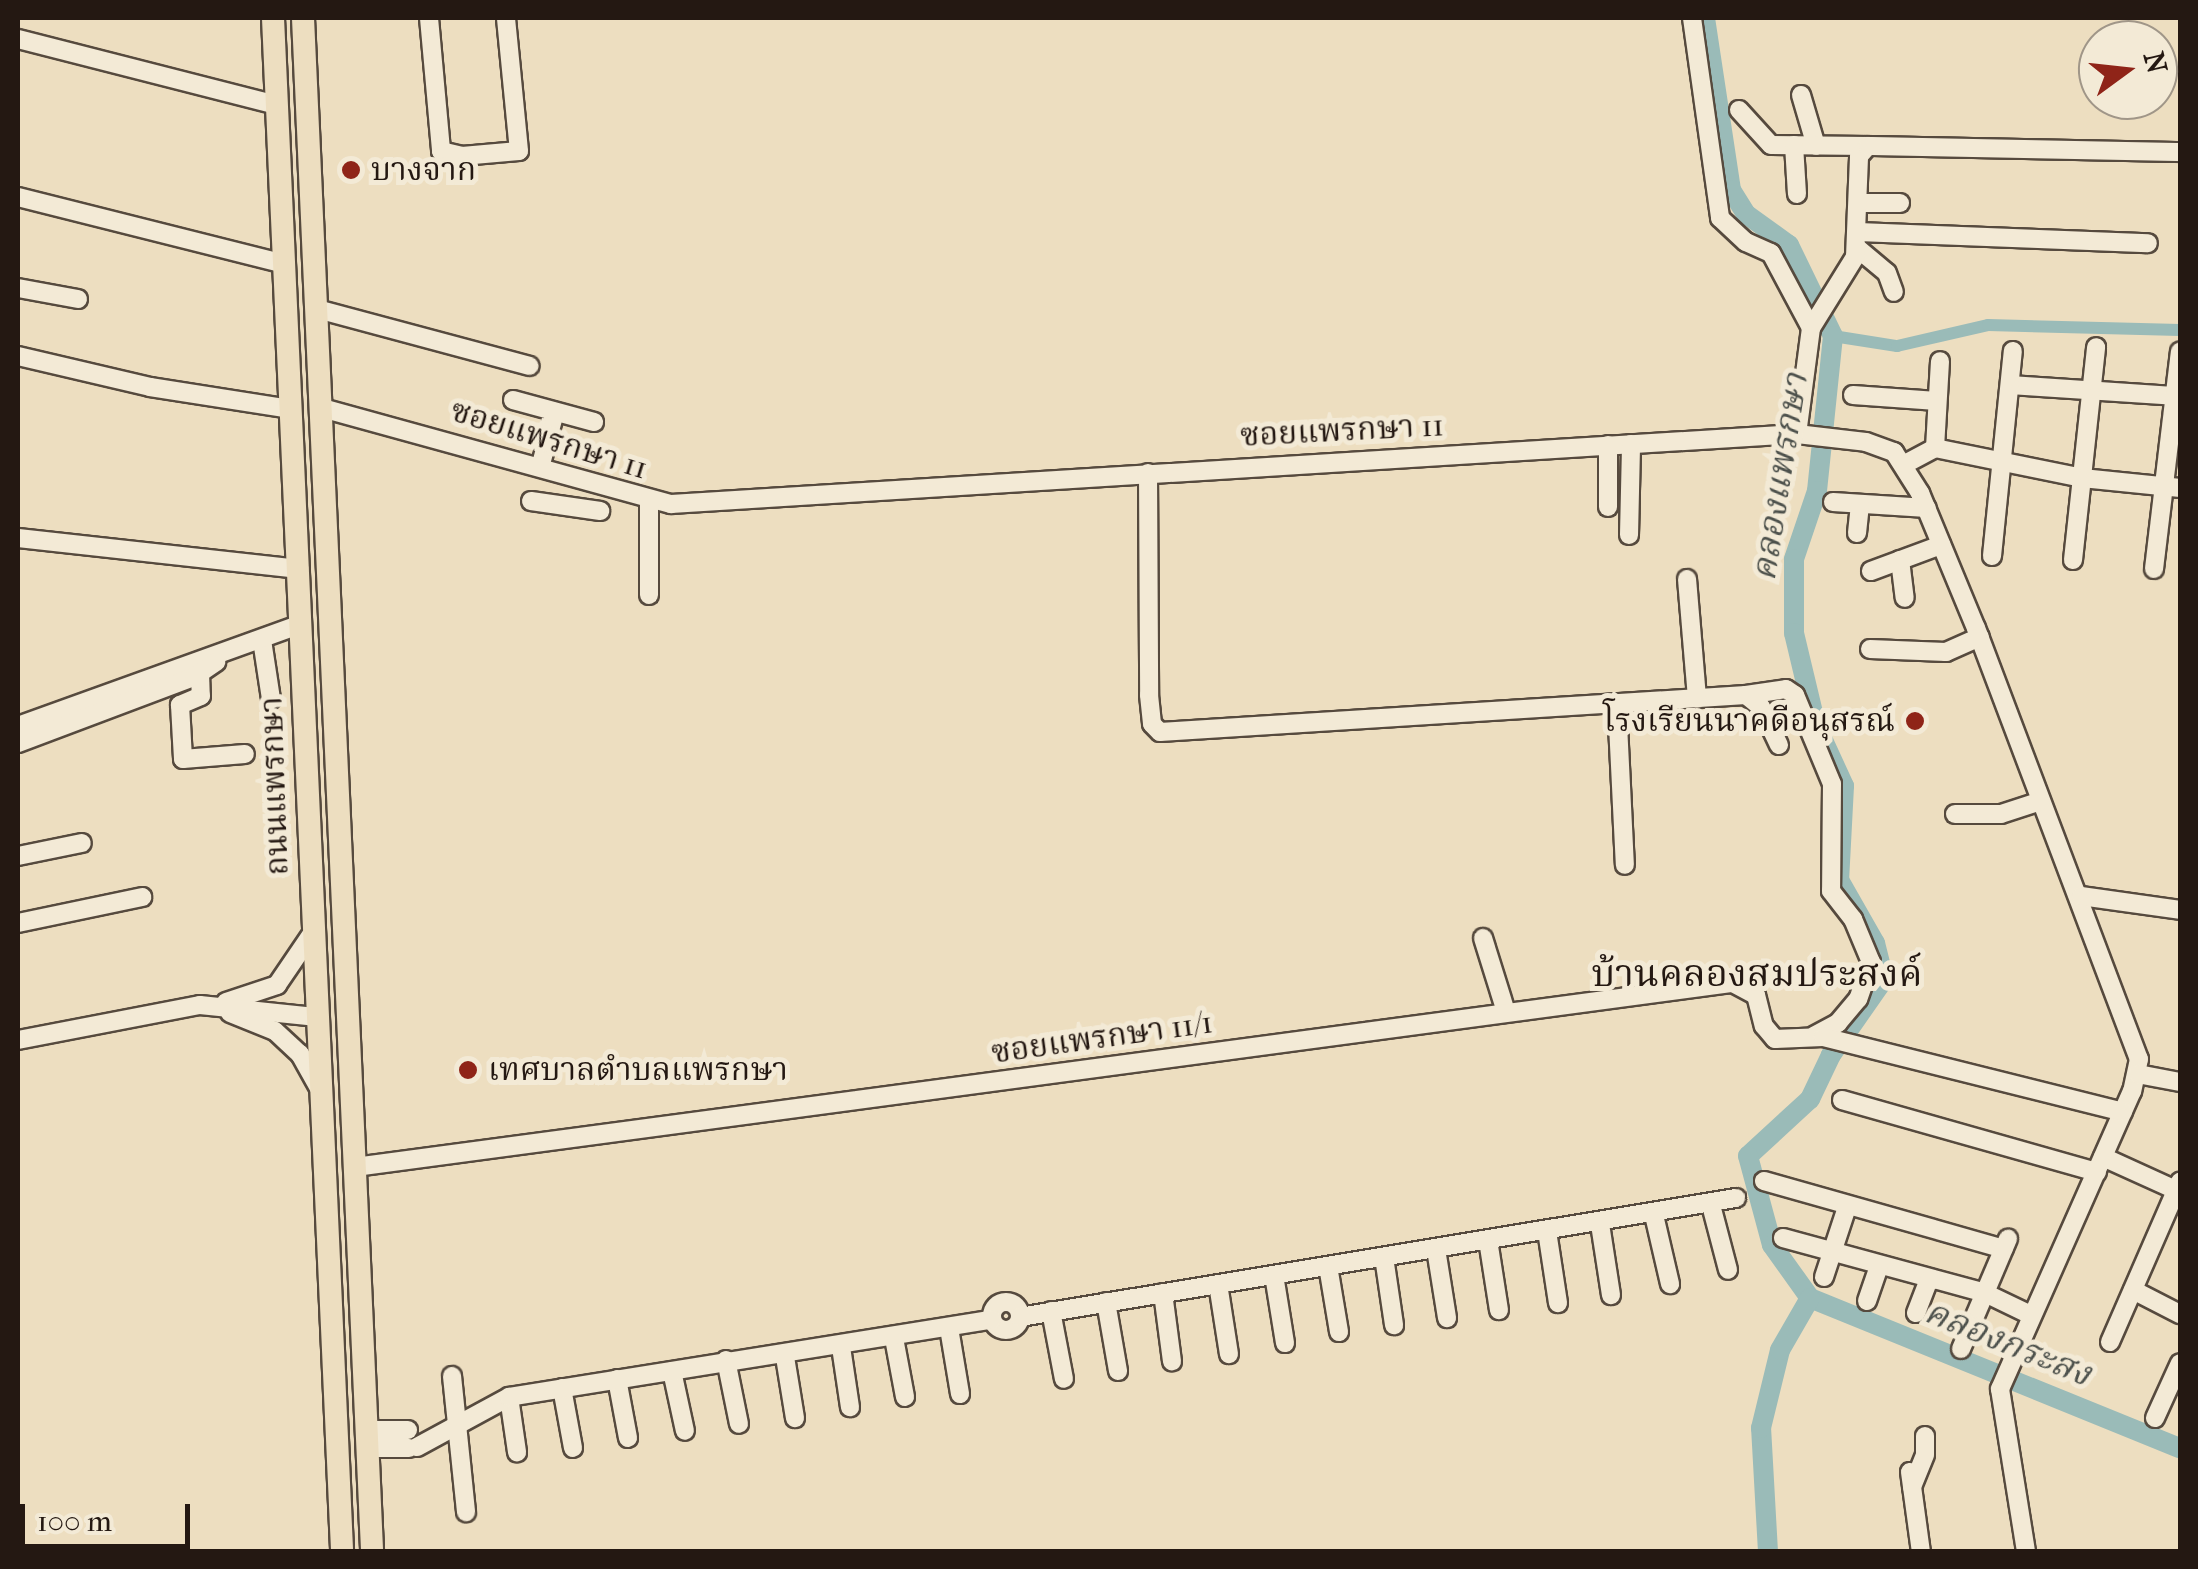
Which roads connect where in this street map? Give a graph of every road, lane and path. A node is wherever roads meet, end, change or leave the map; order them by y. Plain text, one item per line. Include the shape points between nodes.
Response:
1 (273, 18) edge
2 (303, 18) edge
3 (430, 18) edge
4 (506, 18) edge
5 (1692, 18) edge
6 (18, 39) edge
7 (1801, 95) dead end
8 (277, 105) junction
9 (1740, 110) dead end
10 (1794, 145) junction
11 (1816, 146) junction
12 (1868, 146) junction
13 (2180, 152) edge
14 (1796, 194) dead end
15 (18, 197) edge
16 (1859, 203) junction
17 (1900, 203) dead end
18 (1857, 240) junction
19 (2148, 243) dead end
20 (284, 264) junction
21 (18, 288) edge
22 (1894, 292) dead end
23 (78, 298) dead end
24 (317, 309) junction
25 (1815, 324) junction
26 (2096, 347) dead end
27 (2012, 350) dead end
28 (2180, 352) edge
29 (18, 356) edge
30 (1940, 360) dead end
31 (530, 366) dead end
32 (2010, 385) junction
33 (2092, 390) junction
34 (1853, 395) dead end
35 (2174, 396) junction
36 (514, 400) dead end
37 (1938, 401) junction
38 (322, 408) junction
39 (291, 409) junction
40 (555, 412) junction
41 (594, 422) dead end
42 (1802, 435) junction
43 (1631, 444) junction
44 (1608, 445) junction
45 (1934, 448) junction
46 (2002, 462) junction
47 (1905, 464) junction
48 (545, 466) junction
49 (1148, 473) junction
50 (2082, 478) junction
51 (2173, 487) edge
52 (650, 502) junction
53 (1833, 502) dead end
54 (1860, 504) junction
55 (1608, 507) dead end
56 (1927, 508) junction
57 (600, 511) dead end
58 (1857, 533) dead end
59 (1628, 535) dead end
60 (18, 538) edge
61 (1942, 545) junction
62 (1992, 556) dead end
63 (1900, 560) junction
64 (2073, 560) dead end
65 (298, 569) junction
66 (2154, 569) dead end
67 (1871, 571) dead end
68 (1687, 579) dead end
69 (649, 595) dead end
70 (1905, 598) dead end
71 (301, 624) junction
72 (1980, 637) junction
73 (262, 640) junction
74 (1870, 648) dead end
75 (224, 656) junction
76 (200, 673) junction
77 (1746, 695) junction
78 (1697, 699) junction
79 (271, 700) dead end
80 (1617, 704) junction
81 (66, 716) junction
82 (18, 726) edge
83 (18, 743) edge
84 (1779, 745) dead end
85 (245, 754) dead end
86 (2041, 801) junction
87 (1955, 814) dead end
88 (82, 843) dead end
89 (18, 856) edge
90 (1626, 865) dead end
91 (2081, 896) junction
92 (142, 897) dead end
93 (2180, 910) edge
94 (18, 924) edge
95 (314, 931) junction
96 (1483, 938) dead end
97 (211, 1006) junction
98 (1506, 1012) junction
99 (317, 1017) junction
100 (1818, 1038) junction
101 (18, 1040) edge
102 (2138, 1074) junction
103 (2180, 1082) edge
104 (320, 1090) junction
105 (1842, 1100) dead end
106 (2123, 1112) junction
107 (2100, 1164) junction
108 (355, 1166) junction
109 (1764, 1181) dead end
110 (2179, 1188) edge
111 (1736, 1198) dead end
112 (1711, 1205) junction
113 (1847, 1207) junction
114 (1654, 1215) junction
115 (1600, 1224) junction
116 (1546, 1232) junction
117 (1783, 1238) dead end
118 (1488, 1240) junction
119 (1436, 1249) junction
120 (1832, 1254) junction
121 (1384, 1257) junction
122 (1328, 1266) junction
123 (1879, 1266) junction
124 (1728, 1270) dead end
125 (1274, 1275) junction
126 (1824, 1276) dead end
127 (1929, 1279) junction
128 (1218, 1284) junction
129 (1670, 1284) dead end
130 (2133, 1290) junction
131 (1164, 1293) junction
132 (1985, 1293) junction
133 (1612, 1295) dead end
134 (1867, 1301) dead end
135 (1106, 1302) junction
136 (1558, 1303) dead end
137 (1499, 1310) dead end
138 (1050, 1311) junction
139 (1916, 1313) dead end
140 (2180, 1314) edge
141 (2031, 1315) junction
142 (1446, 1318) dead end
143 (1394, 1326) dead end
144 (949, 1328) junction
145 (1339, 1332) dead end
146 (894, 1338) junction
147 (2110, 1342) dead end
148 (1286, 1343) dead end
149 (841, 1347) junction
150 (1962, 1348) dead end
151 (1229, 1354) dead end
152 (785, 1357) junction
153 (726, 1360) junction
154 (1172, 1361) dead end
155 (2180, 1364) edge
156 (672, 1370) junction
157 (1118, 1371) dead end
158 (452, 1376) dead end
159 (617, 1379) junction
160 (1064, 1379) dead end
161 (562, 1388) junction
162 (960, 1394) dead end
163 (509, 1397) junction
164 (905, 1398) dead end
165 (850, 1407) dead end
166 (795, 1418) dead end
167 (2155, 1418) dead end
168 (739, 1424) dead end
169 (456, 1425) junction
170 (685, 1431) dead end
171 (1924, 1436) dead end
172 (628, 1438) dead end
173 (367, 1439) junction
174 (572, 1448) dead end
175 (517, 1452) dead end
176 (466, 1512) dead end
177 (342, 1552) edge
178 (372, 1552) edge
179 (1921, 1552) edge
180 (2026, 1552) edge

1 - 8 main road, ถนนแพรกษา
2 - 24 main road, ถนนแพรกษา
3 - 4 street via 441,150 462,156 519,151
5 - 25 street via 1720,218 1746,242 1771,253
6 - 8 street
7 - 11 street
8 - 20 main road, ถนนแพรกษา
9 - 10 street via 1766,143
10 - 11 street
10 - 14 street
11 - 12 street
12 - 13 street
12 - 16 street via 1859,156
15 - 20 street
16 - 17 street
16 - 18 street
18 - 19 street
18 - 22 street
18 - 25 street via 1836,296
20 - 39 main road, ถนนแพรกษา
21 - 23 street
24 - 31 street
24 - 38 main road, ถนนแพรกษา
25 - 42 street
26 - 33 street
27 - 32 street
28 - 35 street
29 - 39 street via 150,388
30 - 37 street
32 - 33 street
32 - 46 street
33 - 35 street
33 - 50 street
34 - 37 street
35 - 51 street
36 - 40 street
37 - 45 street
38 - 48 street, ซอยแพรกษา 11
38 - 108 main road, ถนนแพรกษา
39 - 65 main road, ถนนแพรกษา
40 - 41 street
40 - 48 street
42 - 43 street, ซอยแพรกษา 11
42 - 47 street, ซอยแพรกษา 11 via 1881,445
43 - 44 street, ซอยแพรกษา 11
43 - 59 street
44 - 49 street, ซอยแพรกษา 11
44 - 55 street
45 - 46 street
45 - 47 street
46 - 50 street
46 - 62 street
47 - 56 street
48 - 52 street, ซอยแพรกษา 11
48 - 57 street via 539,502
49 - 52 street, ซอยแพรกษา 11 via 702,504
49 - 80 street via 1155,730
50 - 51 street
50 - 64 street
51 - 66 street
52 - 69 street
53 - 54 street
54 - 56 street
54 - 58 street
56 - 61 street
60 - 65 street
61 - 63 street
61 - 72 street
63 - 67 street
63 - 70 street
65 - 71 main road, ถนนแพรกษา
68 - 78 street
71 - 73 street
71 - 95 main road, ถนนแพรกษา
72 - 74 street via 1946,652
72 - 86 street
73 - 75 street
73 - 79 street
75 - 76 street
75 - 81 street
76 - 81 street
76 - 85 street via 201,696 180,706 183,759
77 - 78 street
77 - 84 street via 1761,707
77 - 100 street via 1780,689 1795,695 1832,784 1829,886 1856,924 1870,962 1858,1000
78 - 80 street
80 - 90 street
81 - 82 street
81 - 83 street
86 - 87 street via 2001,814
86 - 91 street
88 - 89 street
91 - 93 street
91 - 102 street via 2132,1026
92 - 94 street
95 - 97 street via 277,985
95 - 99 main road, ถนนแพรกษา
96 - 98 street
97 - 99 street
97 - 101 street via 164,1008
97 - 104 street via 275,1030 300,1054
98 - 100 street, ซอยแพรกษา 11/1 via 1743,984 1756,994 1764,1026 1775,1039
98 - 108 street, ซอยแพรกษา 11/1
99 - 104 main road, ถนนแพรกษา
100 - 106 street
102 - 103 street
102 - 106 street
104 - 177 main road, ถนนแพรกษา
105 - 107 street
106 - 107 street
107 - 110 street
107 - 141 street
108 - 173 main road, ถนนแพรกษา
109 - 113 street
110 - 130 street
111 - 112 street
112 - 114 street
112 - 124 street
113 - 120 street
113 - 132 street via 2006,1244
114 - 115 street
114 - 129 street
115 - 116 street
115 - 133 street
116 - 118 street
116 - 136 street
117 - 120 street
118 - 119 street
118 - 137 street
119 - 121 street
119 - 142 street
120 - 123 street
120 - 126 street
121 - 122 street
121 - 143 street
122 - 125 street
122 - 145 street
123 - 127 street
123 - 134 street
125 - 128 street
125 - 148 street
127 - 132 street
127 - 139 street
128 - 131 street
128 - 151 street
130 - 140 street
130 - 147 street
131 - 135 street
131 - 154 street
132 - 141 street
132 - 150 street
135 - 138 street
135 - 157 street
138 - 144 street via 1020,1317 1016,1306 1002,1302 992,1320
138 - 160 street
141 - 180 street via 2000,1389
144 - 146 street
144 - 162 street
146 - 149 street
146 - 164 street
149 - 152 street
149 - 165 street
152 - 153 street
152 - 166 street
153 - 156 street
153 - 168 street
155 - 167 street
156 - 159 street
156 - 170 street
158 - 169 street
159 - 161 street
159 - 172 street
161 - 163 street
161 - 174 street
163 - 169 street
163 - 175 street
169 - 173 street via 416,1439
169 - 176 street
171 - 179 street via 1925,1454 1911,1480
173 - 178 main road, ถนนแพรกษา

